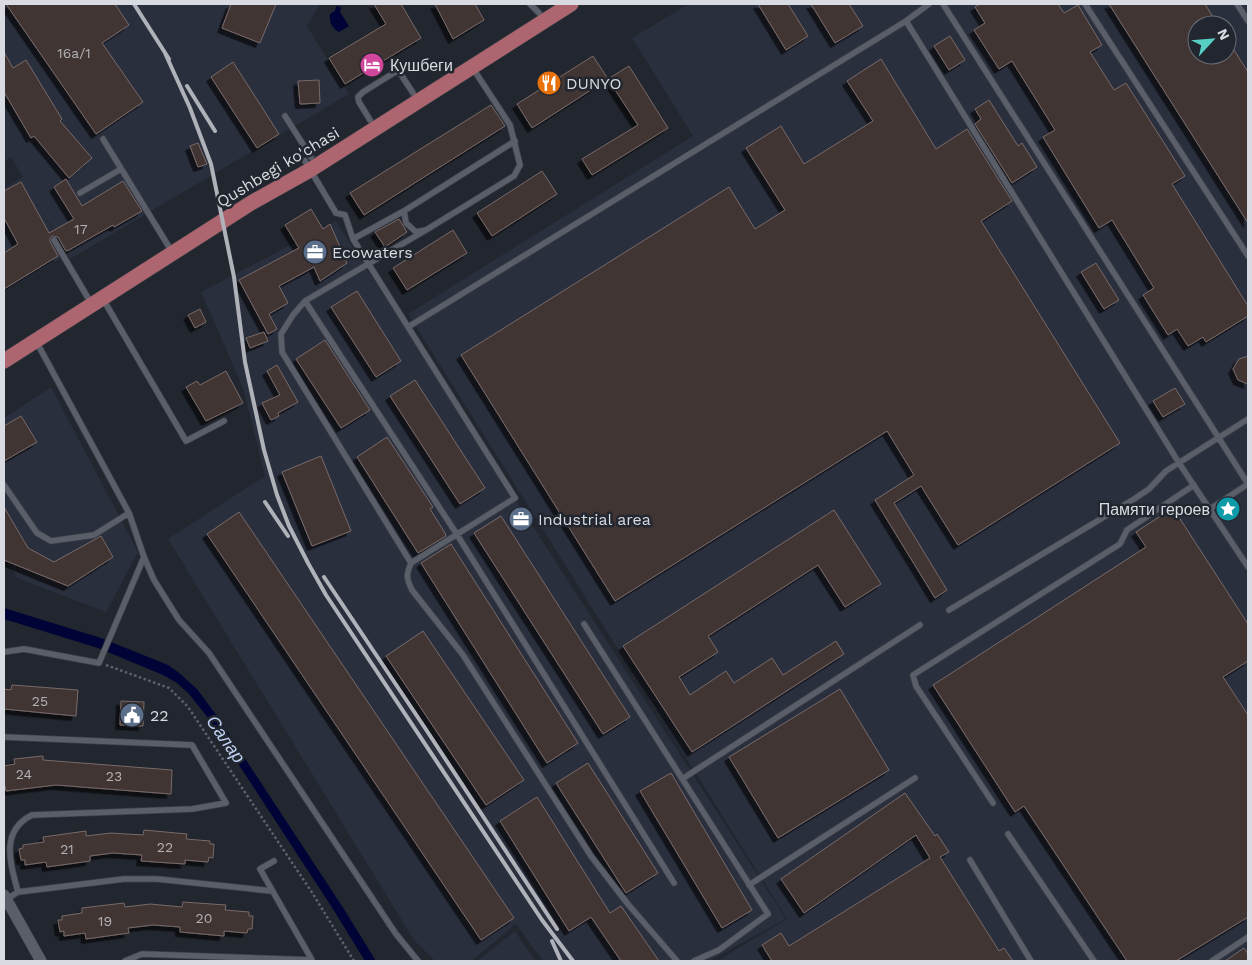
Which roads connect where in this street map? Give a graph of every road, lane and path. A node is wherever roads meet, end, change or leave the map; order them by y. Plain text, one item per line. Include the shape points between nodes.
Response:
1 (554, 4) edge
2 (571, 4) edge
3 (929, 4) edge
4 (943, 4) edge
5 (1086, 4) edge
6 (1237, 4) edge
7 (535, 9) edge
8 (906, 21) junction
9 (1248, 21) edge
10 (472, 67) junction
11 (412, 93) junction
12 (285, 116) dead end
13 (370, 120) junction
14 (104, 139) dead end
15 (515, 141) junction
16 (309, 163) junction
17 (121, 169) junction
18 (80, 193) dead end
19 (404, 211) junction
20 (426, 230) junction
21 (352, 239) junction
22 (54, 240) dead end
23 (169, 247) junction
24 (1248, 256) edge
25 (368, 264) junction
26 (95, 298) junction
27 (305, 301) junction
28 (408, 327) junction
29 (34, 337) junction
30 (4, 351) edge
31 (4, 361) edge
32 (1248, 419) edge
33 (224, 421) dead end
34 (1220, 438) junction
35 (1179, 463) junction
36 (1248, 484) edge
37 (4, 485) edge
38 (1194, 485) junction
39 (1210, 509) junction
40 (129, 513) junction
41 (456, 534) junction
42 (144, 557) junction
43 (411, 563) junction
44 (1248, 567) edge
45 (949, 610) dead end
46 (584, 624) dead end
47 (920, 625) dead end
48 (4, 652) edge
49 (99, 663) junction
50 (4, 737) edge
51 (915, 778) dead end
52 (682, 779) junction
53 (993, 803) dead end
54 (1008, 834) dead end
55 (970, 860) dead end
56 (274, 861) dead end
57 (674, 883) dead end
58 (749, 885) junction
59 (272, 891) junction
60 (18, 892) junction
61 (5, 897) edge
62 (1248, 937) edge
63 (1028, 960) edge
64 (41, 961) edge
65 (125, 961) edge
66 (354, 961) edge
67 (418, 961) edge
68 (676, 961) edge
69 (694, 961) edge
70 (1094, 961) edge
71 (1212, 961) edge

1 - 7 main road, Qushbegi ko'chasi
2 - 10 main road, Qushbegi ko'chasi
3 - 8 lane
4 - 34 lane
5 - 24 lane
6 - 9 lane
7 - 11 main road, Qushbegi ko'chasi
8 - 28 lane
8 - 35 lane
10 - 15 lane via 510,125
10 - 16 main road, Qushbegi ko'chasi
11 - 13 main road, Qushbegi ko'chasi
11 - 13 lane via 397,71 362,92 359,102
12 - 16 lane
13 - 16 main road, Qushbegi ko'chasi
14 - 17 lane
15 - 19 lane
15 - 20 lane via 520,165 514,176
16 - 21 lane via 336,213 345,214
16 - 23 main road, Qushbegi ko'chasi
16 - 26 main road, Qushbegi ko'chasi via 252,203
17 - 18 lane
17 - 23 lane
19 - 20 lane via 411,229 416,232
19 - 21 lane
20 - 25 lane
21 - 25 lane
22 - 26 lane
23 - 26 main road, Qushbegi ko'chasi
25 - 27 lane
25 - 28 lane
26 - 29 main road, Qushbegi ko'chasi
26 - 33 lane via 186,441
27 - 41 lane
27 - 43 lane via 281,334 282,352
28 - 41 lane via 515,498
29 - 30 main road, Qushbegi ko'chasi
29 - 31 main road, Qushbegi ko'chasi
29 - 40 lane
32 - 34 lane
34 - 35 lane
34 - 36 lane
35 - 38 lane
35 - 45 lane via 1134,499
36 - 39 lane
37 - 40 lane via 37,533 51,541 94,535
38 - 39 lane
38 - 53 lane via 1127,530 1120,544 913,674 916,686
39 - 44 lane
40 - 42 lane
41 - 43 lane
41 - 57 lane
42 - 49 lane
42 - 67 lane via 179,620 209,653 396,934
43 - 68 lane via 406,574 412,590 463,655 592,856 627,904
46 - 52 lane
47 - 52 lane
48 - 49 lane via 24,649
49 - 66 path via 169,688 188,707
50 - 60 lane via 192,745 226,802 192,809 32,815 10,834 12,867
51 - 58 lane
52 - 58 lane
54 - 70 lane
55 - 63 lane
56 - 59 lane via 260,869
58 - 69 lane via 768,914 719,950
59 - 60 lane via 158,879 124,879
59 - 65 lane via 312,960 142,954
60 - 61 lane
61 - 64 street
62 - 71 lane

